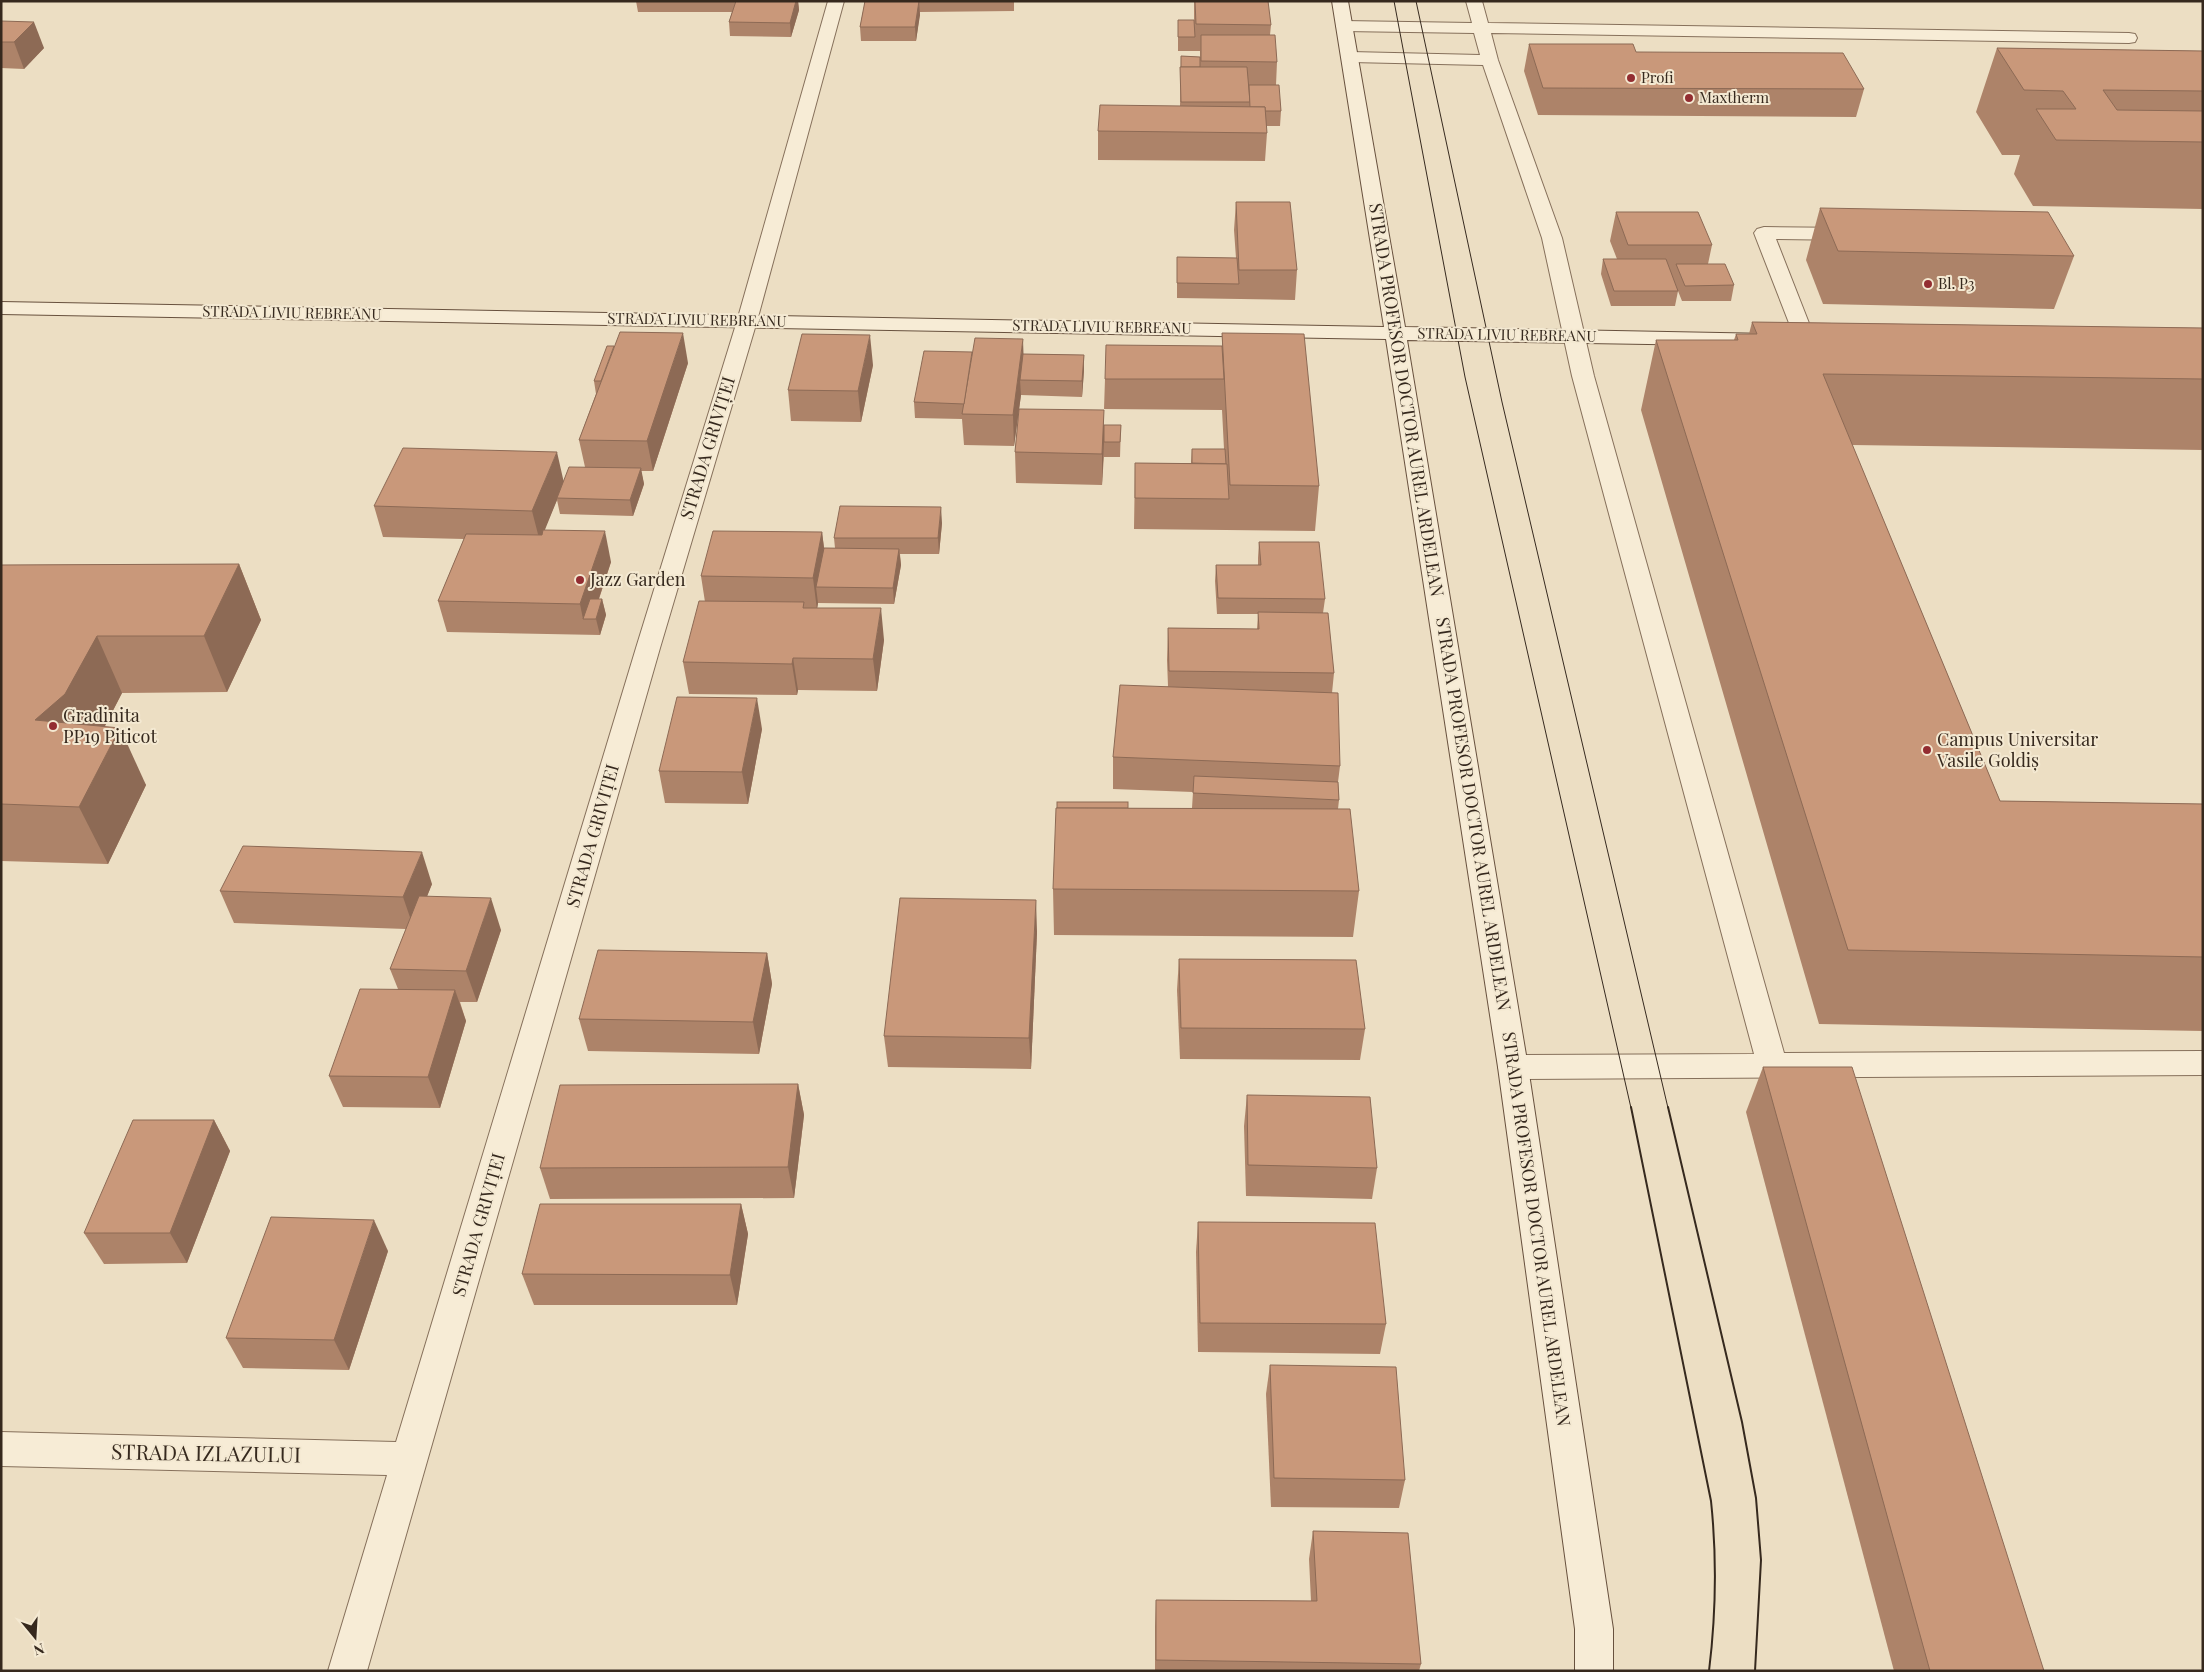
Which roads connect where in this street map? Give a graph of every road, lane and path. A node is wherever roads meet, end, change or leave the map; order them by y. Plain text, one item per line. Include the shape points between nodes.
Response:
1 (836, 1) edge
2 (1474, 1) edge
3 (1342, 14) edge
4 (1481, 29) junction
5 (2128, 38) dead end
6 (1351, 57) junction
7 (1490, 60) junction
8 (1873, 235) edge
9 (1, 308) edge
10 (747, 321) junction
11 (1395, 332) junction
12 (1574, 336) junction
13 (2203, 1063) edge
14 (1772, 1064) junction
15 (1513, 1067) junction
16 (1, 1449) edge
17 (410, 1458) junction
18 (1594, 1629) junction
19 (347, 1671) edge
20 (1594, 1671) edge
21 (1610, 1671) edge

1 - 10 street, STRADA GRIVIȚEI
2 - 4 street
3 - 4 street
3 - 6 street, STRADA PROFESOR DOCTOR AUREL ARDELEAN
4 - 5 street
4 - 7 street
6 - 7 street
6 - 11 street, STRADA PROFESOR DOCTOR AUREL ARDELEAN
7 - 12 street via 1552,238
8 - 12 street, STRADA LIVIU REBREANU via 1764,232 1816,341
9 - 10 street, STRADA LIVIU REBREANU
10 - 11 street, STRADA LIVIU REBREANU
10 - 17 street, STRADA GRIVIȚEI
11 - 12 street, STRADA LIVIU REBREANU
11 - 15 street, STRADA PROFESOR DOCTOR AUREL ARDELEAN
12 - 14 street
13 - 14 street
14 - 15 street
15 - 18 street, STRADA PROFESOR DOCTOR AUREL ARDELEAN
16 - 17 street, STRADA IZLAZULUI
17 - 19 street, STRADA GRIVIȚEI
18 - 20 street, STRADA PROFESOR DOCTOR AUREL ARDELEAN
18 - 21 street, STRADA PROFESOR DOCTOR AUREL ARDELEAN

